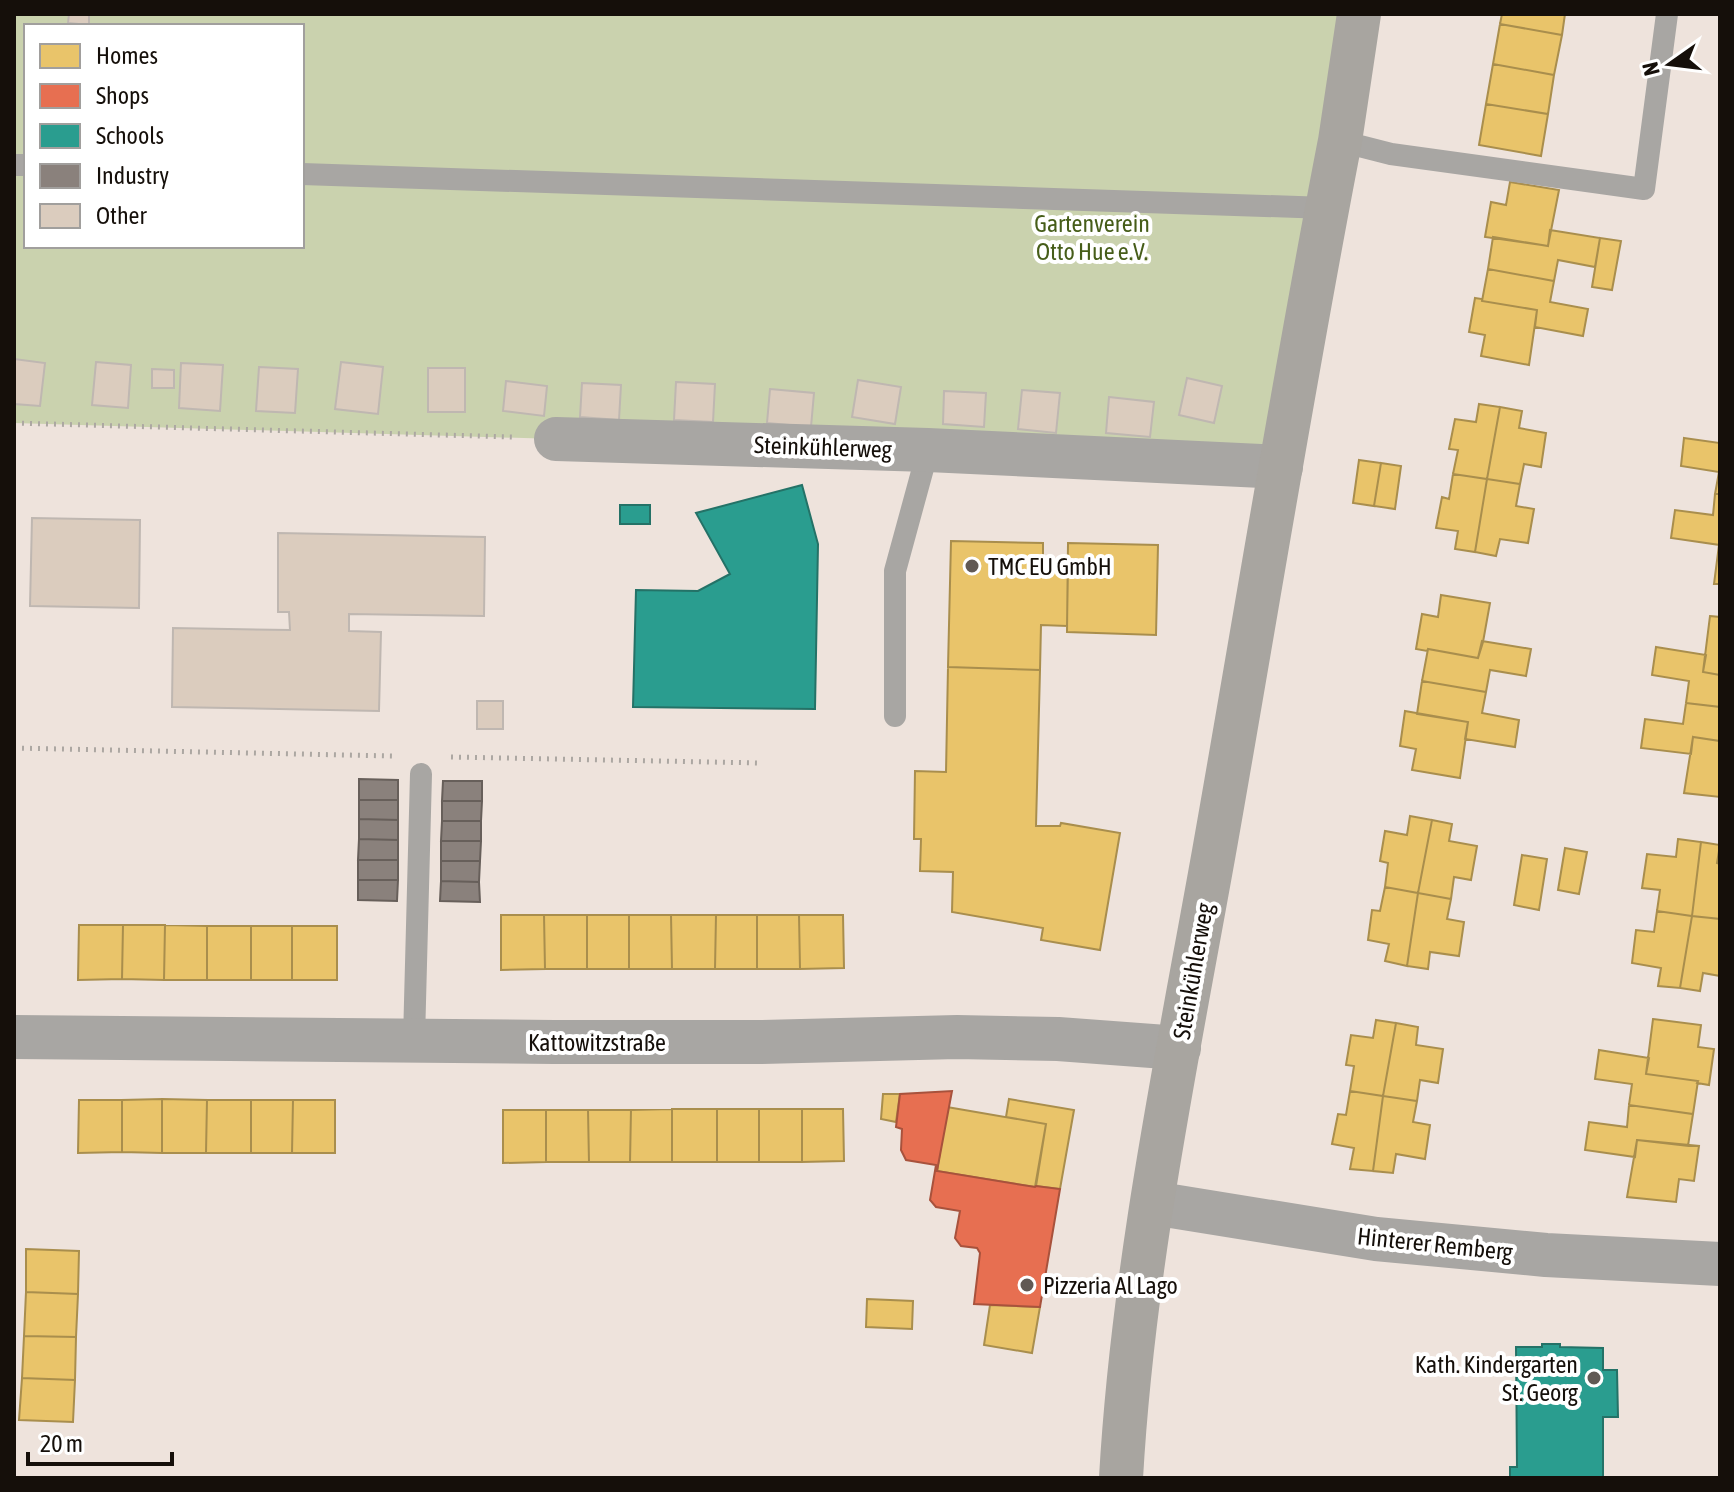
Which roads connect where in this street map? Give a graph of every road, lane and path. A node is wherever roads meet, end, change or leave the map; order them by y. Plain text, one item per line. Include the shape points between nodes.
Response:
1 (1359, 14) edge
2 (1667, 14) edge
3 (1340, 141) junction
4 (304, 174) edge
5 (1327, 208) junction
6 (14, 423) edge
7 (556, 439) joint
8 (928, 450) junction
9 (1281, 467) junction
10 (895, 716) dead end
11 (421, 774) dead end
12 (14, 1037) edge
13 (414, 1040) junction
14 (1179, 1048) junction
15 (1153, 1203) junction
16 (1720, 1264) edge
17 (1121, 1478) edge

1 - 3 street, Steinkühlerweg
2 - 3 lane via 1644,189 1391,154
3 - 5 street, Steinkühlerweg
4 - 5 lane
5 - 9 street, Steinkühlerweg
6 - 7 path
7 - 8 street, Steinkühlerweg
8 - 9 street, Steinkühlerweg
8 - 10 lane via 895,571
9 - 14 street, Steinkühlerweg
11 - 13 lane
12 - 13 street, Kattowitzstraße
13 - 14 street, Kattowitzstraße via 957,1037
14 - 15 street, Steinkühlerweg
15 - 16 street, Hinterer Remberg via 1376,1239
15 - 17 street, Steinkühlerweg

